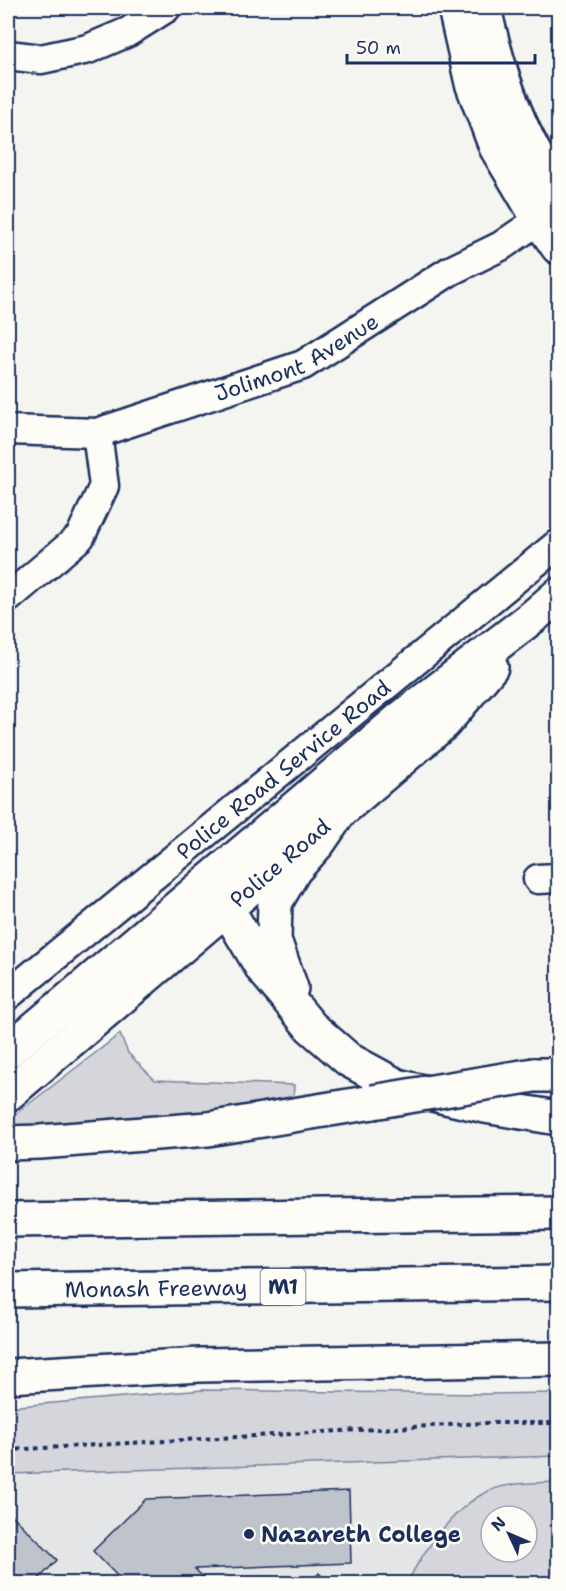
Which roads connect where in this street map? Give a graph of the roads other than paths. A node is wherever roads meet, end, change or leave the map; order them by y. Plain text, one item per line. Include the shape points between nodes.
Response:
1 (166, 8) edge
2 (455, 8) edge
3 (484, 8) edge
4 (8, 56) edge
5 (558, 191) edge
6 (552, 225) edge
7 (8, 430) edge
8 (97, 433) junction
9 (558, 544) edge
10 (509, 584) junction
11 (8, 597) edge
12 (547, 605) edge
13 (341, 810) junction
14 (216, 895) junction
15 (8, 995) edge
16 (311, 1027) junction
17 (8, 1051) edge
18 (546, 1075) edge
19 (8, 1094) edge
20 (558, 1118) edge
21 (8, 1143) edge
22 (558, 1213) edge
23 (8, 1220) edge
24 (558, 1283) edge
25 (8, 1290) edge
26 (558, 1359) edge
27 (8, 1376) edge

1 - 4 street via 128,32 88,49 40,59
2 - 6 main road via 472,83 496,147
3 - 5 main road via 493,50 517,118
6 - 8 street, Jolimont Avenue via 450,271 303,365
7 - 8 street, Jolimont Avenue
8 - 11 street via 104,486 80,537
9 - 10 street, Police Road Service Road
10 - 12 street
10 - 15 street, Police Road Service Road
12 - 13 main road, Police Road via 444,723
12 - 14 main road, Police Road via 400,719
13 - 14 main road, Police Road
13 - 16 main road via 294,870 274,903 274,940 286,980
14 - 16 main road via 263,969
14 - 17 main road, Police Road
14 - 19 main road, Police Road
16 - 20 main road via 349,1060 397,1086
18 - 21 main road, bridge via 208,1130
22 - 23 main road
24 - 25 main road, Monash Freeway / M1
26 - 27 main road via 200,1365

